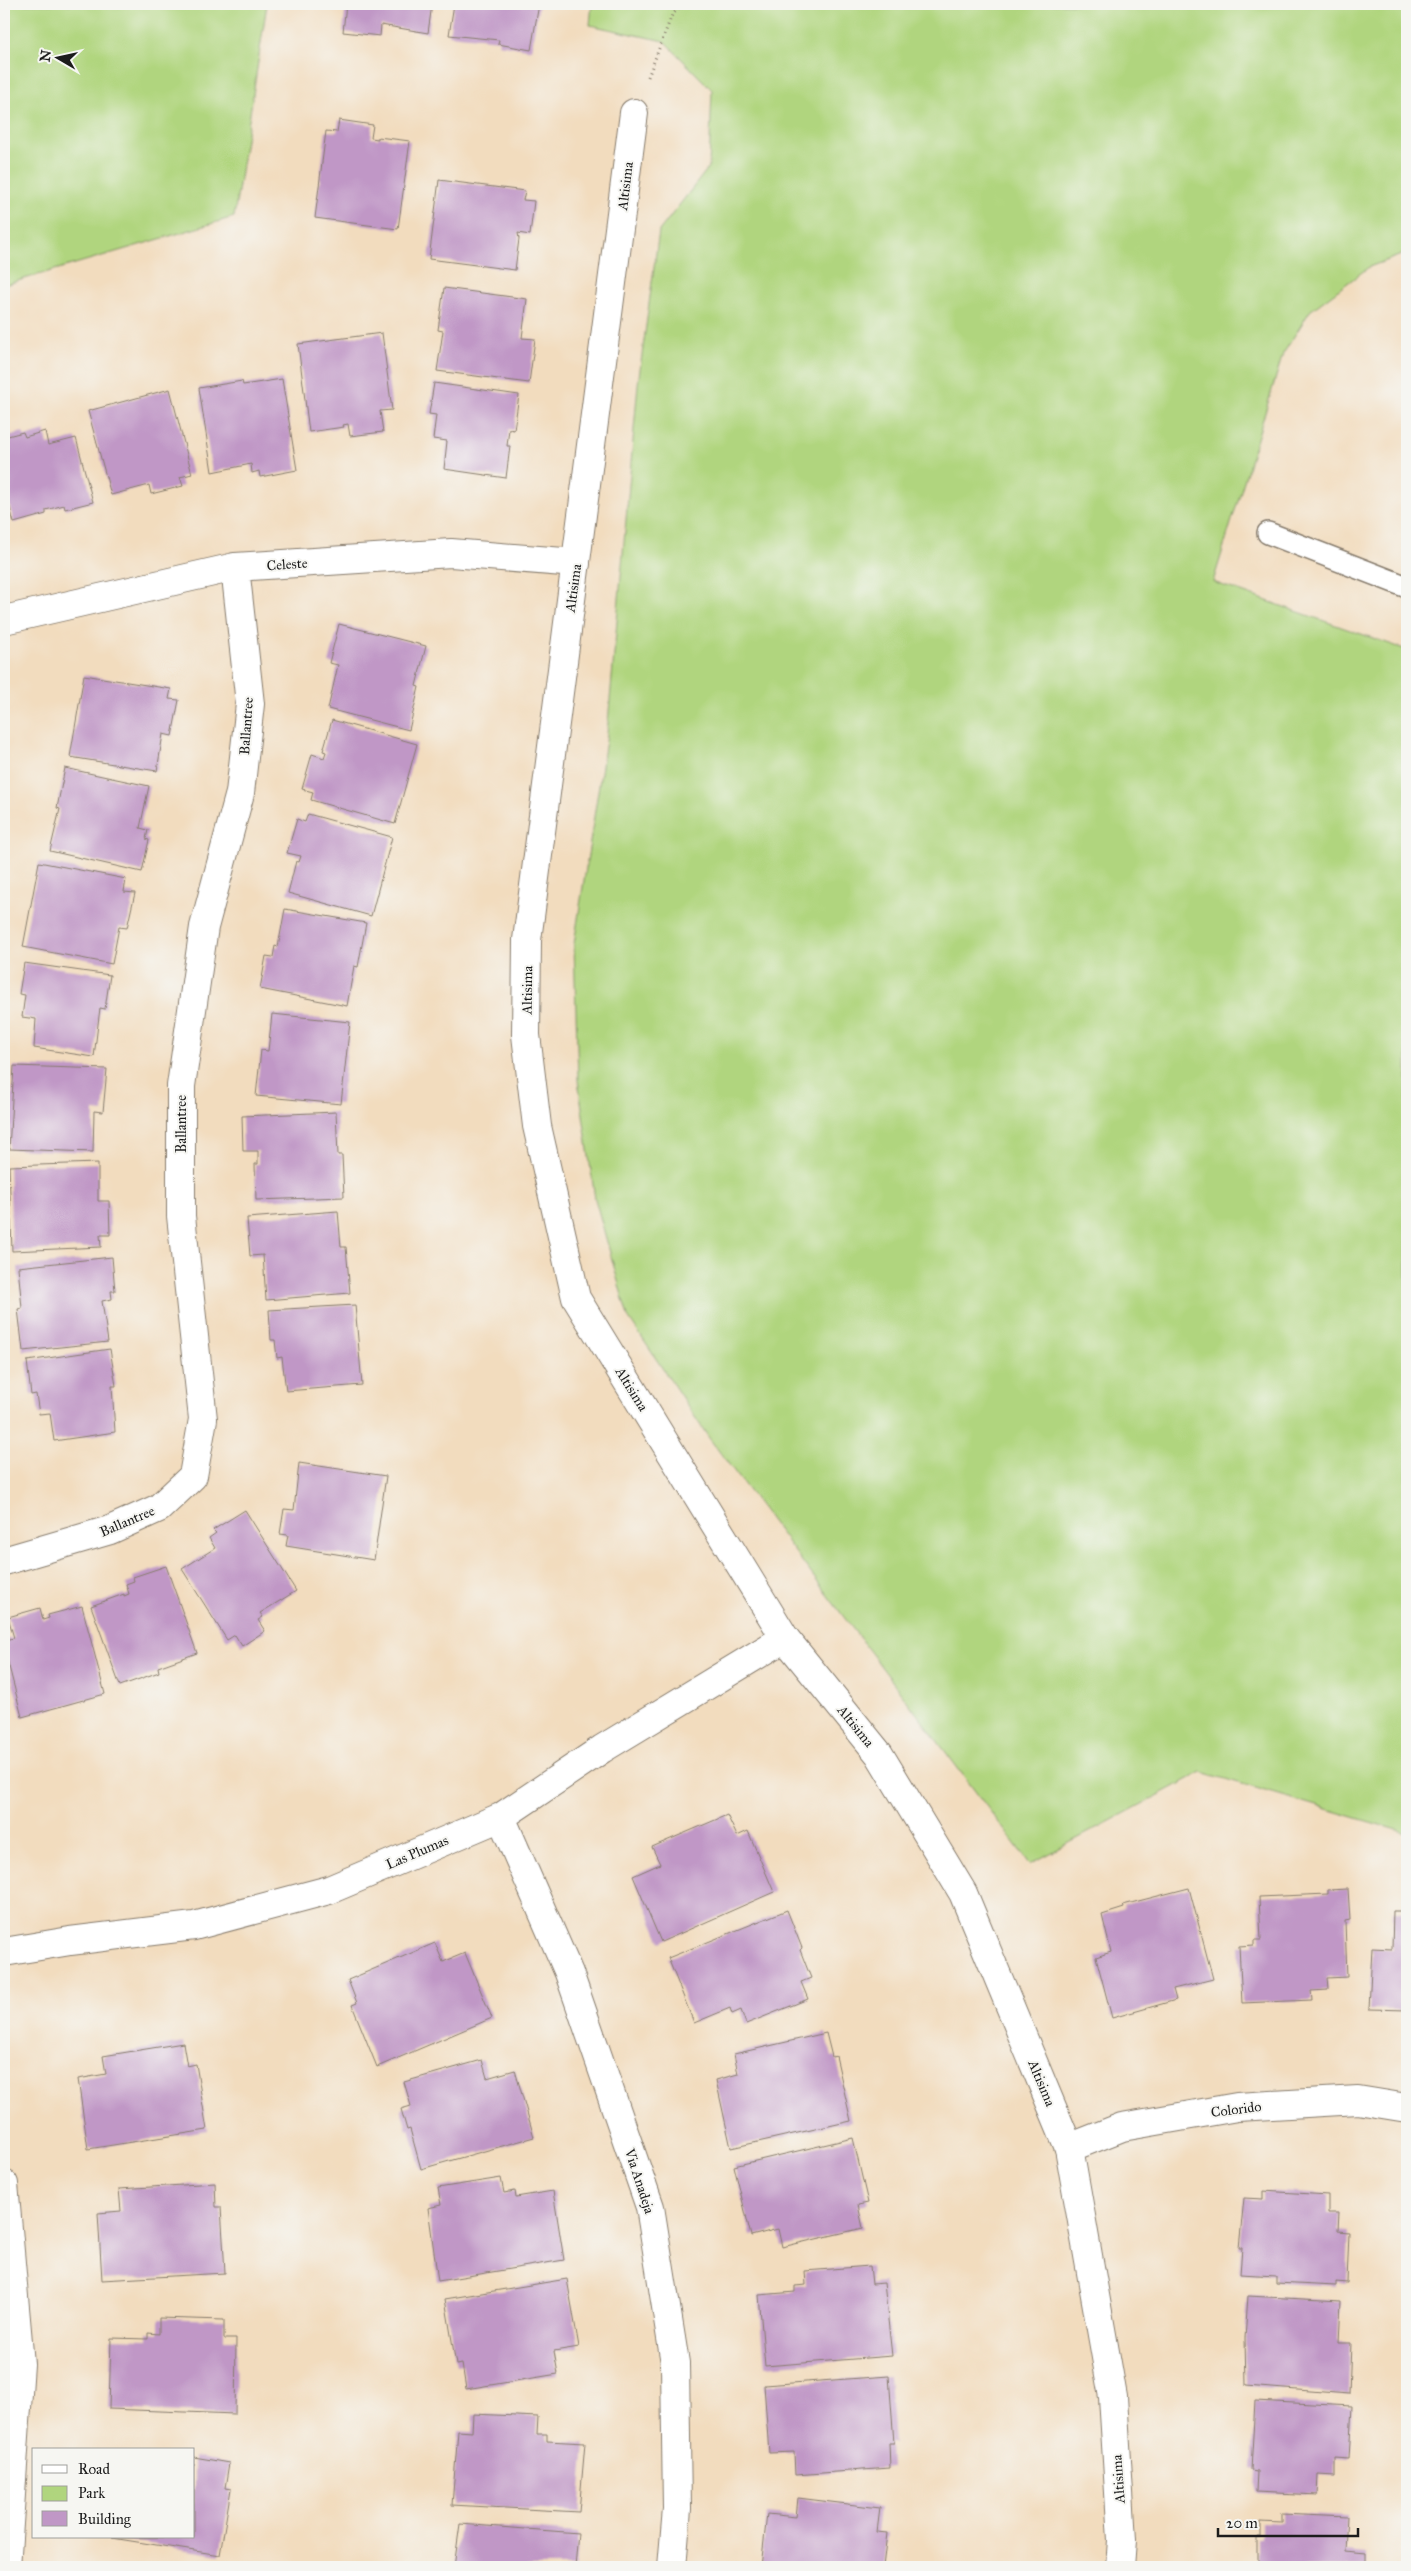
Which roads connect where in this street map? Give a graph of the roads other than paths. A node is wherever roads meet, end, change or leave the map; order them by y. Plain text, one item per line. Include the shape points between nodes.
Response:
1 (634, 113) road end
2 (1268, 533) dead end
3 (576, 563) junction
4 (235, 567) junction
5 (1407, 587) edge
6 (4, 620) edge
7 (4, 1561) edge
8 (786, 1638) junction
9 (501, 1817) junction
10 (4, 1952) edge
11 (1407, 2108) edge
12 (1069, 2148) junction
13 (4, 2184) edge
14 (6, 2567) edge
15 (672, 2567) edge
16 (1120, 2567) edge

1 - 3 street, Altisima
2 - 5 lane
3 - 4 street, Celeste via 451,553
3 - 8 street, Altisima via 527,940 526,1035 537,1126 576,1298
4 - 6 street, Celeste
4 - 7 street, Ballantree via 250,704 240,793 204,927 181,1086 181,1216 202,1419 193,1476 159,1508 110,1530
8 - 9 street, Las Plumas via 602,1749
8 - 12 street, Altisima via 879,1754 962,1893
9 - 10 street, Las Plumas via 329,1890 194,1926
9 - 15 street, Via Anadeja via 568,1973 650,2207 675,2363 678,2509
11 - 12 street, Colorido via 1358,2100 1237,2107 1122,2127
12 - 16 street, Altisima via 1113,2397 1122,2540
13 - 14 street via 20,2364

